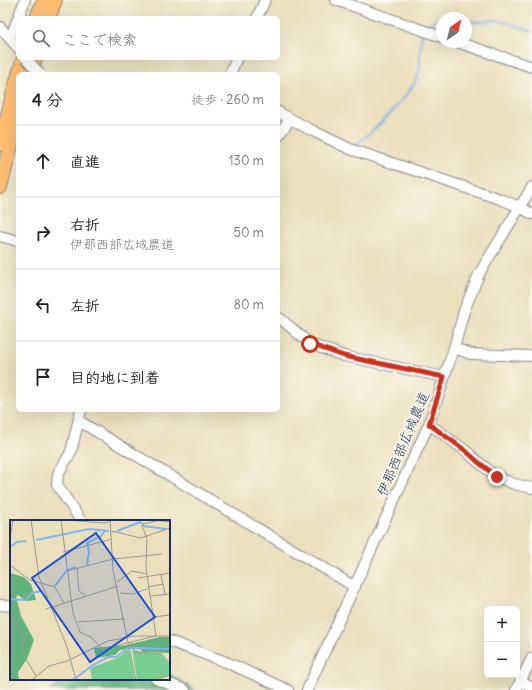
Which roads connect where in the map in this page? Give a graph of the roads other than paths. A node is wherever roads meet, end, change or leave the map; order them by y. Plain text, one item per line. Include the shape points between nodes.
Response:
1 (25, 0) edge
2 (44, 0) edge
3 (55, 0) edge
4 (265, 0) edge
5 (336, 0) edge
6 (19, 16) edge
7 (38, 16) edge
8 (49, 16) edge
9 (258, 16) edge
10 (0, 27) edge
11 (16, 31) edge
12 (436, 35) edge
13 (14, 44) edge
14 (472, 47) edge
15 (24, 60) edge
16 (27, 60) edge
17 (34, 60) edge
18 (237, 60) edge
19 (532, 67) edge
20 (20, 72) edge
21 (31, 72) edge
22 (38, 72) edge
23 (231, 72) edge
24 (16, 85) edge
25 (280, 113) edge
26 (290, 119) junction
27 (16, 126) edge
28 (280, 133) edge
29 (0, 144) edge
30 (0, 187) edge
31 (532, 187) edge
32 (520, 207) junction
33 (532, 214) edge
34 (3, 237) edge
35 (16, 240) edge
36 (280, 319) edge
37 (454, 348) junction
38 (532, 356) edge
39 (444, 377) junction
40 (81, 412) edge
41 (79, 421) junction
42 (429, 424) junction
43 (532, 488) edge
44 (80, 520) edge
45 (355, 587) junction
46 (0, 605) edge
47 (10, 606) edge
48 (170, 641) edge
49 (532, 658) edge
50 (159, 680) edge
51 (518, 686) edge
52 (532, 688) edge
53 (185, 690) edge
54 (288, 690) edge
55 (307, 690) edge

1 - 6 street
2 - 7 highway
3 - 8 highway
4 - 9 street
5 - 12 street
10 - 13 street
11 - 13 street
14 - 19 street
15 - 20 highway
16 - 22 street, bridge
17 - 21 highway
18 - 23 street
24 - 29 highway
25 - 26 street
26 - 28 street
26 - 32 street via 350,149
27 - 30 highway
31 - 32 street, 伊那西部広域農道
32 - 33 street
32 - 37 street, 伊那西部広域農道 via 479,274 464,311
34 - 35 street
36 - 39 street via 310,344 344,356
37 - 38 street via 471,354
37 - 39 street, 伊那西部広域農道
39 - 42 street, 伊那西部広域農道
40 - 41 street
41 - 44 street via 70,452 58,474 57,485
41 - 45 street
42 - 43 street via 497,477
42 - 45 street, 伊那西部広域農道
45 - 55 street, 伊那西部広域農道
46 - 47 street
48 - 54 street via 226,662
49 - 51 street
50 - 53 street
51 - 52 street

